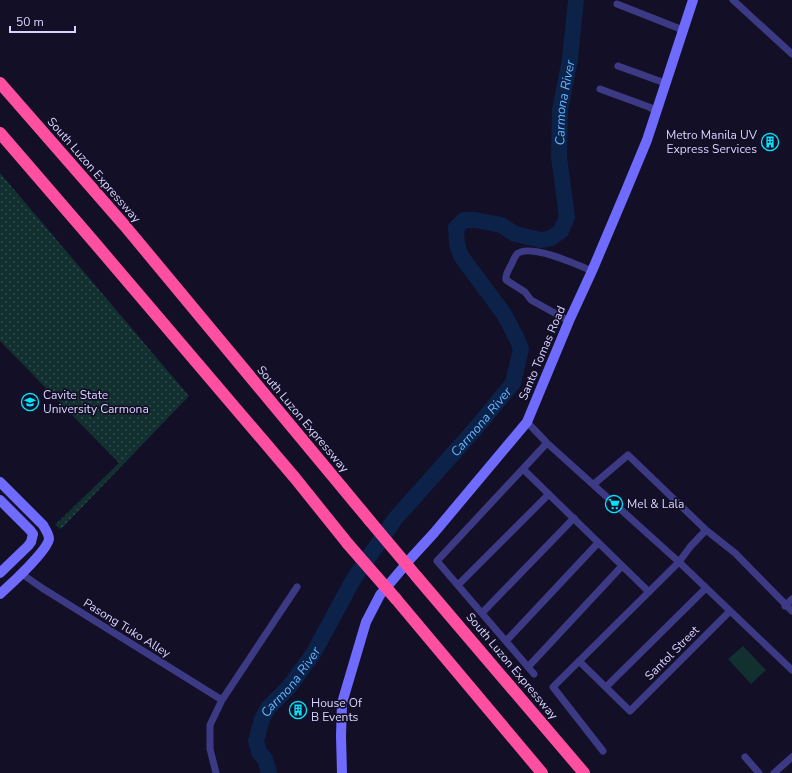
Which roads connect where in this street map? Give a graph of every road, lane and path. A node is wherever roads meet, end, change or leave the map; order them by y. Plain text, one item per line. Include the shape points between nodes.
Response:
1 (693, 0) edge
2 (733, 0) edge
3 (617, 4) dead end
4 (683, 30) junction
5 (792, 54) edge
6 (618, 66) dead end
7 (0, 83) edge
8 (665, 83) junction
9 (600, 89) dead end
10 (657, 111) junction
11 (0, 133) edge
12 (592, 271) junction
13 (569, 321) junction
14 (526, 422) junction
15 (547, 443) junction
16 (523, 469) junction
17 (0, 482) edge
18 (594, 484) junction
19 (548, 495) junction
20 (0, 500) edge
21 (574, 518) junction
22 (706, 530) junction
23 (598, 543) junction
24 (679, 562) junction
25 (622, 566) junction
26 (0, 573) edge
27 (22, 574) junction
28 (458, 585) junction
29 (297, 586) dead end
30 (706, 588) junction
31 (649, 592) junction
32 (0, 594) edge
33 (792, 599) edge
34 (786, 606) junction
35 (730, 611) junction
36 (792, 612) edge
37 (482, 613) junction
38 (506, 641) junction
39 (580, 661) junction
40 (528, 667) junction
41 (792, 670) edge
42 (534, 674) dead end
43 (606, 688) junction
44 (222, 700) junction
45 (603, 751) dead end
46 (745, 757) dead end
47 (792, 757) edge
48 (216, 773) edge
49 (342, 773) edge
50 (542, 773) edge
51 (584, 773) edge
52 (759, 773) edge
53 (774, 773) edge

1 - 4 street, Santo Tomas Road
2 - 5 street
3 - 4 street
4 - 8 street, Santo Tomas Road
6 - 8 street
7 - 51 highway, South Luzon Expressway, bridge via 125,226
8 - 10 street, Santo Tomas Road
9 - 10 street
10 - 12 street, Santo Tomas Road
11 - 50 highway, bridge via 295,478
12 - 13 street, Santo Tomas Road
12 - 13 street via 558,257 522,252 517,254 506,274 506,280 525,292 532,300
13 - 14 street, Santo Tomas Road
14 - 15 street
14 - 49 street, Santo Tomas Road via 376,602 366,622 342,703
15 - 16 street
15 - 18 street
16 - 19 street
16 - 28 street via 437,561
17 - 27 street via 43,525 49,539
18 - 22 street via 628,455
18 - 24 street
19 - 21 street
19 - 28 street
20 - 26 street via 32,534 28,546
21 - 23 street
21 - 37 street
22 - 24 street
22 - 34 street via 735,553
23 - 25 street
23 - 38 street
24 - 30 street
24 - 31 street
25 - 31 street
25 - 40 street
27 - 32 street
27 - 44 street, Pasong Tuko Alley
28 - 37 street
29 - 44 street
30 - 35 street
30 - 43 street
31 - 39 street
33 - 34 street
34 - 36 street
35 - 41 street
35 - 43 street, Santol Street via 630,711
37 - 38 street
38 - 40 street
39 - 43 street
39 - 45 street via 553,687
40 - 42 street
44 - 48 street via 210,725 210,749
46 - 52 street
47 - 53 street

